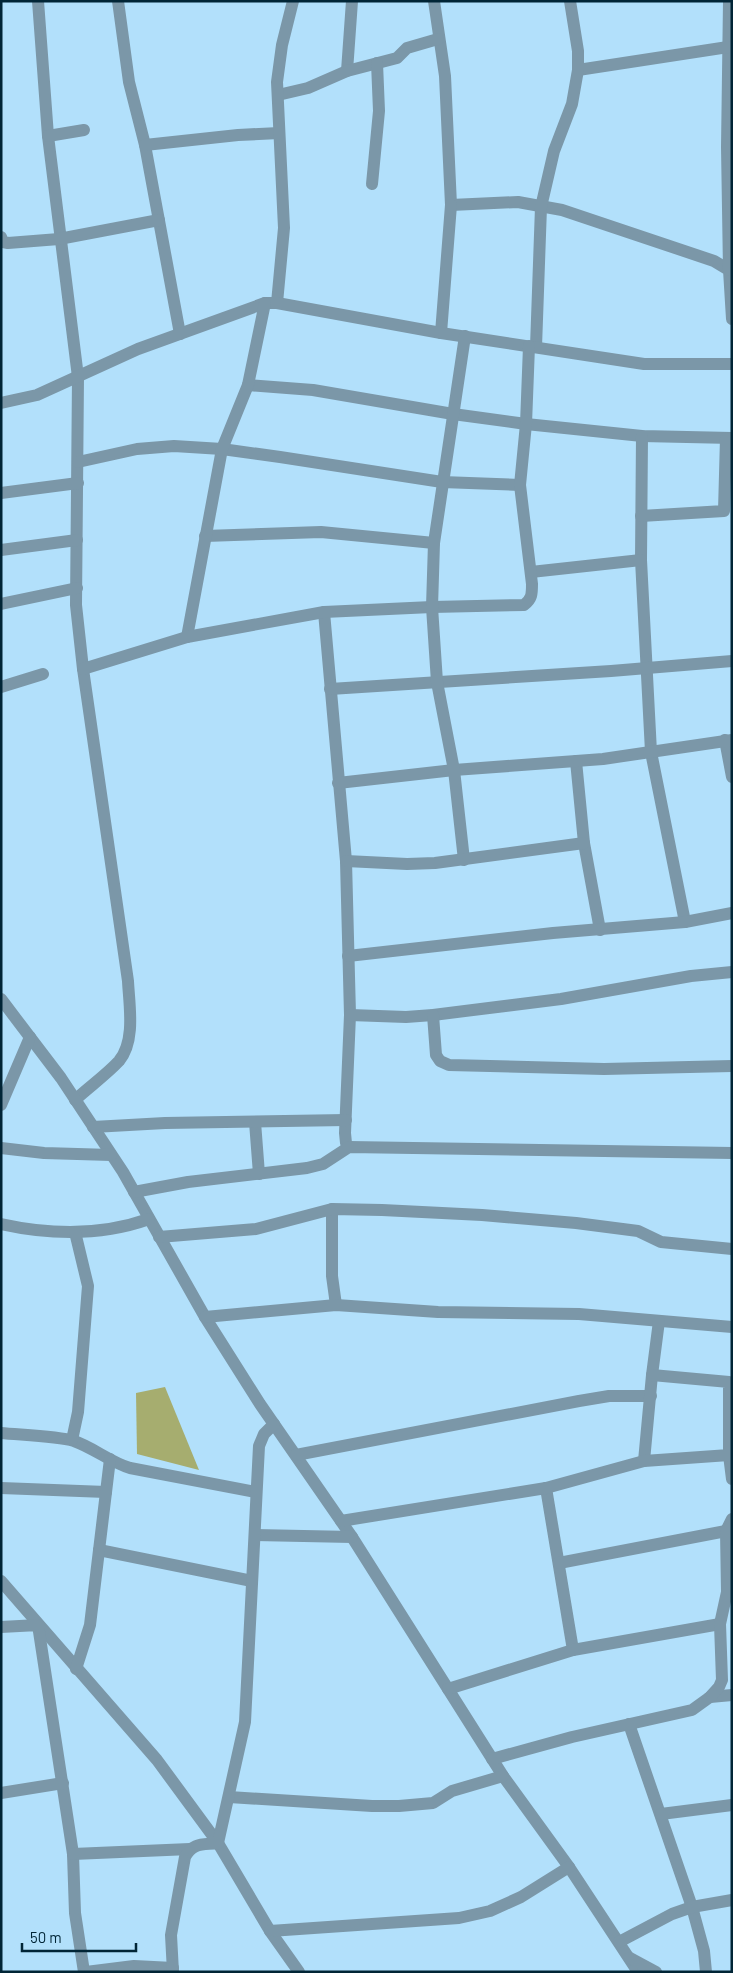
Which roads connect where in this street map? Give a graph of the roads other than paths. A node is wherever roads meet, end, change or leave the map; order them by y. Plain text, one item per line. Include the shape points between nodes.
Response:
1 (38, 1) edge
2 (118, 1) edge
3 (293, 1) edge
4 (352, 1) edge
5 (434, 1) edge
6 (570, 1) edge
7 (729, 1) edge
8 (438, 39) junction
9 (728, 47) junction
10 (376, 63) junction
11 (578, 70) junction
12 (347, 71) junction
13 (278, 95) junction
14 (84, 130) dead end
15 (279, 133) junction
16 (48, 136) junction
17 (145, 144) junction
18 (730, 146) edge
19 (372, 184) dead end
20 (451, 205) junction
21 (541, 207) junction
22 (158, 220) junction
23 (1, 238) edge
24 (59, 239) junction
25 (731, 270) edge
26 (271, 303) junction
27 (732, 320) edge
28 (441, 333) junction
29 (180, 334) junction
30 (464, 336) junction
31 (532, 347) junction
32 (732, 364) edge
33 (78, 377) junction
34 (248, 385) junction
35 (1, 404) edge
36 (453, 414) junction
37 (526, 424) junction
38 (642, 436) junction
39 (729, 438) edge
40 (222, 449) junction
41 (78, 462) junction
42 (442, 482) junction
43 (78, 483) junction
44 (520, 485) junction
45 (1, 494) edge
46 (641, 516) junction
47 (206, 536) junction
48 (77, 540) junction
49 (434, 543) junction
50 (1, 550) edge
51 (641, 560) junction
52 (531, 572) junction
53 (77, 588) junction
54 (1, 604) edge
55 (432, 606) junction
56 (324, 612) junction
57 (187, 637) junction
58 (732, 661) edge
59 (84, 668) junction
60 (646, 668) junction
61 (43, 674) dead end
62 (437, 682) junction
63 (1, 687) edge
64 (330, 689) junction
65 (728, 740) edge
66 (651, 752) junction
67 (576, 761) junction
68 (454, 770) junction
69 (732, 777) edge
70 (338, 783) junction
71 (584, 843) junction
72 (464, 860) junction
73 (346, 861) junction
74 (732, 913) edge
75 (685, 922) junction
76 (600, 930) junction
77 (348, 956) junction
78 (732, 972) edge
79 (3, 1004) edge
80 (350, 1015) junction
81 (434, 1015) junction
82 (30, 1037) junction
83 (732, 1066) edge
84 (75, 1100) junction
85 (1, 1105) edge
86 (346, 1120) junction
87 (255, 1122) junction
88 (93, 1127) junction
89 (349, 1147) junction
90 (1, 1148) edge
91 (732, 1153) edge
92 (111, 1155) junction
93 (259, 1174) junction
94 (134, 1192) junction
95 (332, 1209) junction
96 (149, 1220) junction
97 (1, 1224) edge
98 (75, 1232) junction
99 (159, 1237) junction
100 (732, 1249) edge
101 (336, 1305) junction
102 (206, 1317) junction
103 (659, 1321) junction
104 (732, 1326) edge
105 (652, 1375) junction
106 (651, 1396) junction
107 (274, 1424) junction
108 (1, 1433) edge
109 (72, 1440) junction
110 (296, 1455) junction
111 (729, 1455) junction
112 (110, 1460) junction
113 (644, 1461) junction
114 (732, 1479) edge
115 (1, 1488) edge
116 (546, 1488) junction
117 (106, 1492) junction
118 (256, 1492) junction
119 (732, 1519) edge
120 (341, 1521) junction
121 (726, 1531) junction
122 (255, 1535) junction
123 (352, 1537) junction
124 (99, 1550) junction
125 (560, 1563) junction
126 (1, 1581) edge
127 (252, 1581) junction
128 (729, 1592) edge
129 (720, 1624) junction
130 (38, 1625) junction
131 (1, 1627) edge
132 (573, 1650) junction
133 (76, 1669) junction
134 (448, 1689) junction
135 (732, 1695) edge
136 (710, 1697) junction
137 (629, 1724) junction
138 (492, 1759) junction
139 (502, 1776) junction
140 (63, 1783) junction
141 (1, 1793) edge
142 (229, 1797) junction
143 (732, 1805) edge
144 (661, 1814) junction
145 (218, 1843) junction
146 (190, 1849) junction
147 (73, 1854) junction
148 (569, 1868) junction
149 (732, 1900) edge
150 (692, 1907) junction
151 (270, 1931) junction
152 (619, 1942) junction
153 (628, 1957) junction
154 (143, 1969) edge
155 (173, 1970) edge
156 (297, 1970) edge
157 (85, 1972) edge
158 (638, 1972) edge
159 (656, 1972) edge
160 (706, 1972) edge

1 - 16 street
2 - 17 street via 129,82
3 - 13 street via 282,45
4 - 12 street
5 - 8 street
6 - 11 street
7 - 9 street
8 - 10 street via 407,48 397,58
8 - 20 street via 445,76
9 - 11 street
9 - 18 street
10 - 12 street
10 - 19 street via 379,111
11 - 21 street via 572,104 554,151
12 - 13 street via 308,88
13 - 15 street
14 - 16 street
15 - 17 street
15 - 26 street via 284,228
16 - 24 street
17 - 22 street
18 - 25 street
20 - 21 street via 518,202
20 - 28 street
21 - 25 street via 562,210 622,229 696,254
21 - 31 street
22 - 24 street
22 - 29 street
23 - 24 street via 8,243
24 - 33 street
25 - 27 street
26 - 28 street
26 - 29 street
26 - 34 street
28 - 30 street
29 - 33 street
30 - 31 street
30 - 36 street
31 - 32 street via 644,364
31 - 37 street
33 - 35 street via 37,395
33 - 41 street
34 - 36 street via 313,390
34 - 40 street
36 - 37 street
36 - 42 street
37 - 38 street
37 - 44 street
38 - 39 street
38 - 46 street
39 - 46 street via 724,511
40 - 41 street via 174,446 137,449
40 - 42 street
40 - 47 street
41 - 43 street
42 - 44 street
42 - 49 street
43 - 45 street
43 - 48 street
44 - 52 street
46 - 51 street
47 - 49 street via 321,532
47 - 57 street
48 - 50 street
48 - 53 street
49 - 55 street
51 - 52 street
51 - 60 street
52 - 55 street via 532,596 524,605
53 - 54 street
53 - 59 street
55 - 56 street
55 - 62 street
56 - 57 street
56 - 64 street
57 - 59 street
58 - 60 street
59 - 84 street via 128,980 130,1021 128,1040 120,1059
60 - 62 street
60 - 66 street
61 - 63 street
62 - 64 street
62 - 68 street
64 - 70 street
65 - 66 street
65 - 69 street
66 - 67 street
66 - 75 street
67 - 68 street
67 - 71 street
68 - 70 street
68 - 72 street
70 - 73 street
71 - 72 street
71 - 76 street
72 - 73 street via 407,864
73 - 77 street
74 - 75 street
75 - 76 street
76 - 77 street
77 - 80 street
78 - 81 street
79 - 82 street
80 - 81 street via 406,1018
80 - 86 street
81 - 83 street via 436,1055 440,1062 448,1065
82 - 84 street
82 - 85 street
84 - 88 street
86 - 87 street
86 - 89 street via 346,1143
87 - 88 street
87 - 93 street
88 - 92 street
89 - 91 street
89 - 93 street via 323,1164
90 - 92 street via 86,1156
92 - 94 street
93 - 94 street
94 - 96 street
95 - 99 street via 256,1229
95 - 100 street via 576,1223 638,1231 662,1242
95 - 101 street
96 - 98 street via 128,1227
96 - 99 street
97 - 98 street via 45,1232
98 - 109 street via 88,1286 78,1412
99 - 102 street
101 - 102 street
101 - 103 street via 438,1312 579,1314
102 - 107 street
103 - 104 street
103 - 105 street
105 - 106 street
105 - 111 street via 729,1382
106 - 110 street via 609,1396
106 - 113 street
107 - 110 street
107 - 118 street via 260,1440
108 - 109 street
109 - 112 street
110 - 120 street
111 - 113 street
111 - 114 street
112 - 117 street
112 - 118 street via 130,1468
113 - 116 street
115 - 117 street
116 - 120 street
116 - 125 street
117 - 124 street
118 - 122 street
119 - 121 street
120 - 123 street
121 - 125 street
121 - 128 street
122 - 123 street
122 - 127 street
123 - 134 street
124 - 127 street
124 - 133 street via 90,1625
125 - 132 street
126 - 130 street
127 - 142 street via 244,1722
128 - 129 street
129 - 132 street
129 - 136 street via 722,1680
130 - 131 street
130 - 133 street
130 - 140 street
132 - 134 street
133 - 145 street via 157,1760
134 - 138 street
135 - 136 street
136 - 137 street via 692,1710
137 - 138 street
137 - 144 street
138 - 139 street
139 - 142 street via 452,1791 433,1803 398,1806
139 - 148 street
140 - 141 street
140 - 147 street
142 - 145 street
143 - 144 street
144 - 150 street
145 - 146 street
145 - 151 street
146 - 147 street
146 - 155 street via 185,1857 171,1935
147 - 157 street via 75,1913
148 - 151 street via 521,1897 490,1911 459,1918
148 - 152 street
149 - 150 street
150 - 152 street
150 - 160 street
151 - 156 street
152 - 153 street
153 - 158 street
153 - 159 street
154 - 155 street
154 - 157 street

